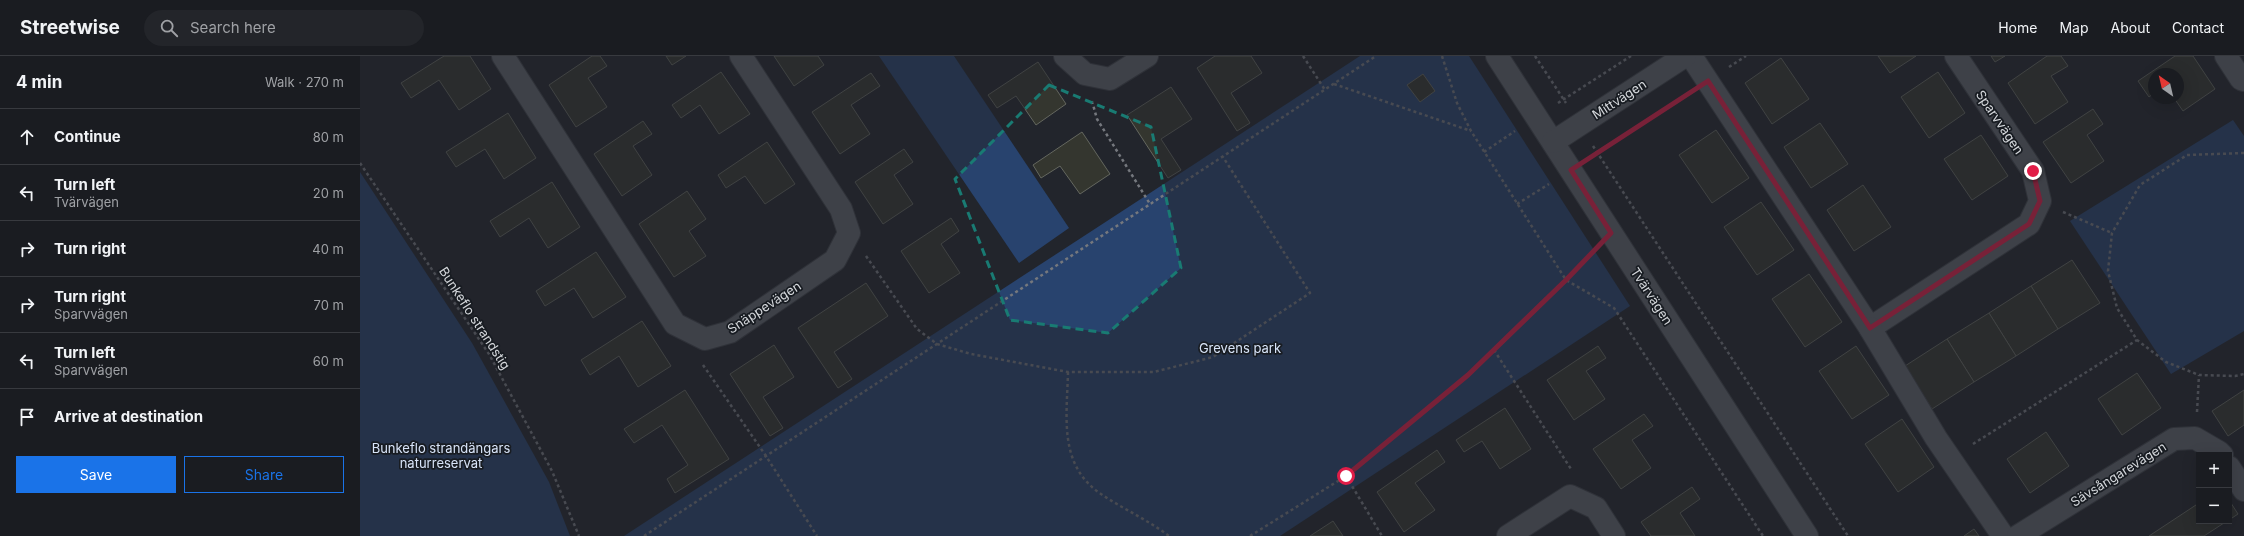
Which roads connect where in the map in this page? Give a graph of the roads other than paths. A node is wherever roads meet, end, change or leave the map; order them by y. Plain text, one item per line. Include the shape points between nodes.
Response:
1 (503, 56) edge
2 (741, 56) edge
3 (1065, 56) edge
4 (1147, 56) edge
5 (1497, 56) edge
6 (1686, 56) edge
7 (1691, 56) edge
8 (1956, 56) edge
9 (2226, 56) edge
10 (2244, 80) edge
11 (1553, 142) junction
12 (1870, 328) junction
13 (2219, 452) edge
14 (2232, 472) edge
15 (2244, 490) edge
16 (1508, 536) edge
17 (1614, 536) edge
18 (1807, 536) edge
19 (2003, 536) edge
20 (2018, 536) edge

1 - 2 street, Snäppevägen via 674,324 705,338 730,332 835,260 849,233 840,209
3 - 4 street via 1085,74 1110,79
5 - 11 street, Tvärvägen
6 - 11 street, Mittvägen
7 - 12 street
8 - 12 street, Sparvvägen via 2033,171 2040,201 2029,224
9 - 10 street
11 - 18 street, Tvärvägen
12 - 19 street via 1950,459
13 - 20 street, Sävsångarevägen via 2195,438 2174,439
14 - 15 street
16 - 17 street via 1570,496 1596,508

